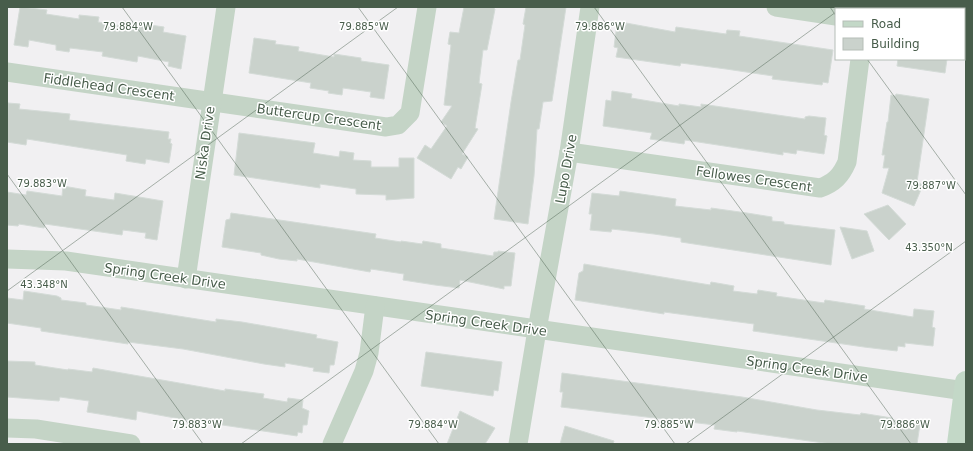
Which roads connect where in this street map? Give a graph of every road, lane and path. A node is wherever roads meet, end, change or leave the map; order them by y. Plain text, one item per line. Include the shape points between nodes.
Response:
1 (226, 7) edge
2 (427, 7) edge
3 (590, 7) edge
4 (776, 7) edge
5 (835, 16) edge
6 (860, 60) edge
7 (7, 72) edge
8 (211, 102) junction
9 (569, 152) junction
10 (7, 259) edge
11 (186, 279) junction
12 (375, 306) junction
13 (537, 330) junction
14 (965, 386) edge
15 (7, 428) edge
16 (131, 444) edge
17 (332, 444) edge
18 (518, 444) edge
19 (958, 444) edge

1 - 8 street, Niska Drive
2 - 8 street, Buttercup Crescent via 410,113 398,125 386,127
3 - 9 street, Lupo Drive
4 - 5 street
6 - 9 street, Fellowes Crescent via 847,162 831,185 820,188
7 - 8 street, Fiddlehead Crescent
8 - 11 street, Niska Drive
9 - 13 street, Lupo Drive
10 - 11 street, Spring Creek Drive via 48,259
11 - 12 street, Spring Creek Drive
12 - 13 street, Spring Creek Drive
12 - 17 street via 364,371
13 - 14 street, Spring Creek Drive
13 - 18 street, Lupo Drive
14 - 19 main road
15 - 16 street via 36,429

